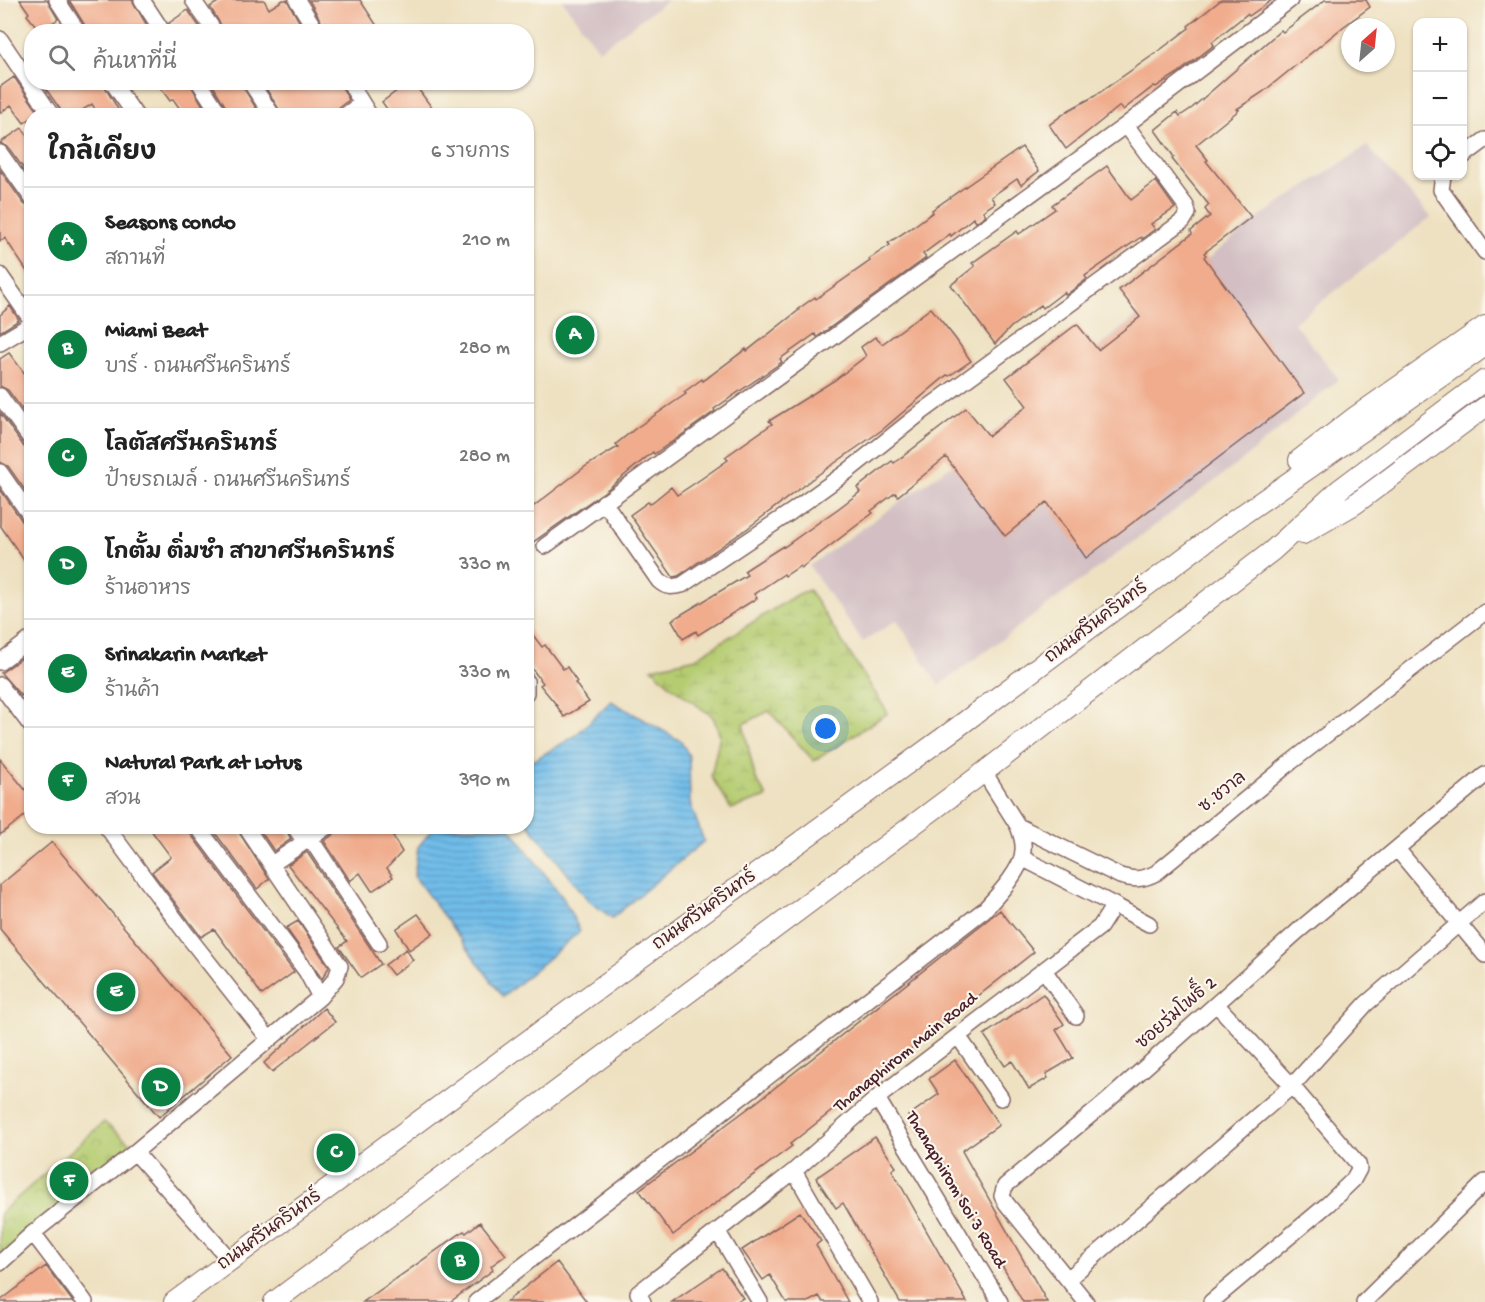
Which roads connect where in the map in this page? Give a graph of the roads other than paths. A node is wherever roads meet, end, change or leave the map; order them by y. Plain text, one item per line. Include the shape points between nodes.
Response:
1 (57, 0) edge
2 (142, 0) edge
3 (193, 0) edge
4 (297, 0) edge
5 (1290, 0) edge
6 (73, 24) edge
7 (158, 24) edge
8 (210, 24) edge
9 (312, 24) edge
10 (0, 39) edge
11 (24, 75) edge
12 (34, 90) edge
13 (118, 90) edge
14 (204, 90) edge
15 (255, 90) edge
16 (354, 90) edge
17 (47, 108) edge
18 (130, 108) edge
19 (216, 108) edge
20 (268, 108) edge
21 (365, 108) edge
22 (1126, 125) junction
23 (1485, 140) edge
24 (0, 153) edge
25 (1467, 153) edge
26 (1442, 180) edge
27 (24, 187) edge
28 (1485, 252) edge
29 (0, 275) edge
30 (24, 310) edge
31 (1485, 326) edge
32 (24, 327) edge
33 (0, 343) edge
34 (1485, 346) edge
35 (1485, 380) edge
36 (0, 396) edge
37 (1485, 407) edge
38 (24, 430) edge
39 (0, 472) edge
40 (604, 502) junction
41 (24, 506) edge
42 (1236, 519) junction
43 (545, 546) dead end
44 (1272, 551) junction
45 (1485, 612) edge
46 (24, 644) edge
47 (0, 662) edge
48 (0, 685) edge
49 (24, 716) edge
50 (984, 772) junction
51 (1485, 775) edge
52 (1018, 826) junction
53 (112, 834) edge
54 (203, 834) edge
55 (251, 834) edge
56 (302, 834) edge
57 (317, 834) edge
58 (308, 840) junction
59 (1397, 849) junction
60 (1022, 858) junction
61 (272, 864) junction
62 (1485, 901) edge
63 (1114, 905) junction
64 (1459, 923) junction
65 (1149, 924) dead end
66 (379, 943) dead end
67 (1485, 955) edge
68 (1044, 970) junction
69 (320, 997) junction
70 (1217, 1005) junction
71 (1076, 1016) dead end
72 (958, 1036) junction
73 (269, 1039) junction
74 (1292, 1086) junction
75 (878, 1098) junction
76 (1001, 1098) dead end
77 (135, 1152) junction
78 (794, 1171) junction
79 (1485, 1182) edge
80 (718, 1232) junction
81 (33, 1233) junction
82 (230, 1260) junction
83 (0, 1263) edge
84 (1068, 1279) junction
85 (641, 1297) edge
86 (85, 1302) edge
87 (174, 1302) edge
88 (274, 1302) edge
89 (476, 1302) edge
90 (760, 1302) edge
91 (870, 1302) edge
92 (1000, 1302) edge
93 (1086, 1302) edge
94 (1211, 1302) edge
95 (1364, 1302) edge

1 - 6 street
2 - 7 street
3 - 8 street
4 - 9 street
5 - 22 street
10 - 11 street
12 - 17 street
13 - 18 street
14 - 19 street
15 - 20 street
16 - 21 street
22 - 40 street
22 - 40 street via 1186,206 1188,213 1183,221 819,491 682,585 671,587 658,581
23 - 25 street
24 - 27 street
26 - 28 street via 1441,190
29 - 30 street
31 - 42 main road, ถนนศรีนครินทร์ via 1300,459
32 - 33 street
34 - 42 main road, ถนนศรีนครินทร์
35 - 44 main road via 1340,489
36 - 38 street
37 - 44 main road via 1355,504
39 - 41 street
40 - 43 street
42 - 82 main road, ถนนศรีนครินทร์
44 - 50 main road
45 - 52 street, ซ.ชวาล via 1147,878 1132,880 1120,876
46 - 47 street
48 - 49 street
50 - 52 street
50 - 88 main road
51 - 59 street, ซอยร่มโพธิ์ 2
52 - 60 street via 1023,841
53 - 73 street
54 - 69 street via 306,971
55 - 61 street
56 - 58 street
57 - 58 street
58 - 61 street
58 - 66 street
59 - 64 street
59 - 70 street, ซอยร่มโพธิ์ 2
60 - 63 street
60 - 89 street via 984,910
61 - 69 street via 340,966 336,978
62 - 64 street
63 - 65 street
63 - 68 street, Thanaphirom Main Road via 1100,927
64 - 67 street
64 - 74 street via 1366,1004
68 - 71 street
68 - 72 street, Thanaphirom Main Road
69 - 73 street
70 - 74 street
70 - 84 street, ซอยร่มโพธิ์ 2 via 1002,1191 1006,1203
72 - 75 street, Thanaphirom Main Road
72 - 76 street
73 - 77 street
74 - 84 street
74 - 94 street via 1358,1164 1358,1174
75 - 78 street, Thanaphirom Main Road
75 - 92 street, Thanaphirom Soi 3 Road
77 - 81 street
77 - 82 street
78 - 80 street, Thanaphirom Main Road
78 - 91 street
79 - 95 street
80 - 85 street, Thanaphirom Main Road
80 - 90 street
81 - 83 street
81 - 86 street
82 - 87 main road, ถนนศรีนครินทร์
84 - 93 street, ซอยร่มโพธิ์ 2

